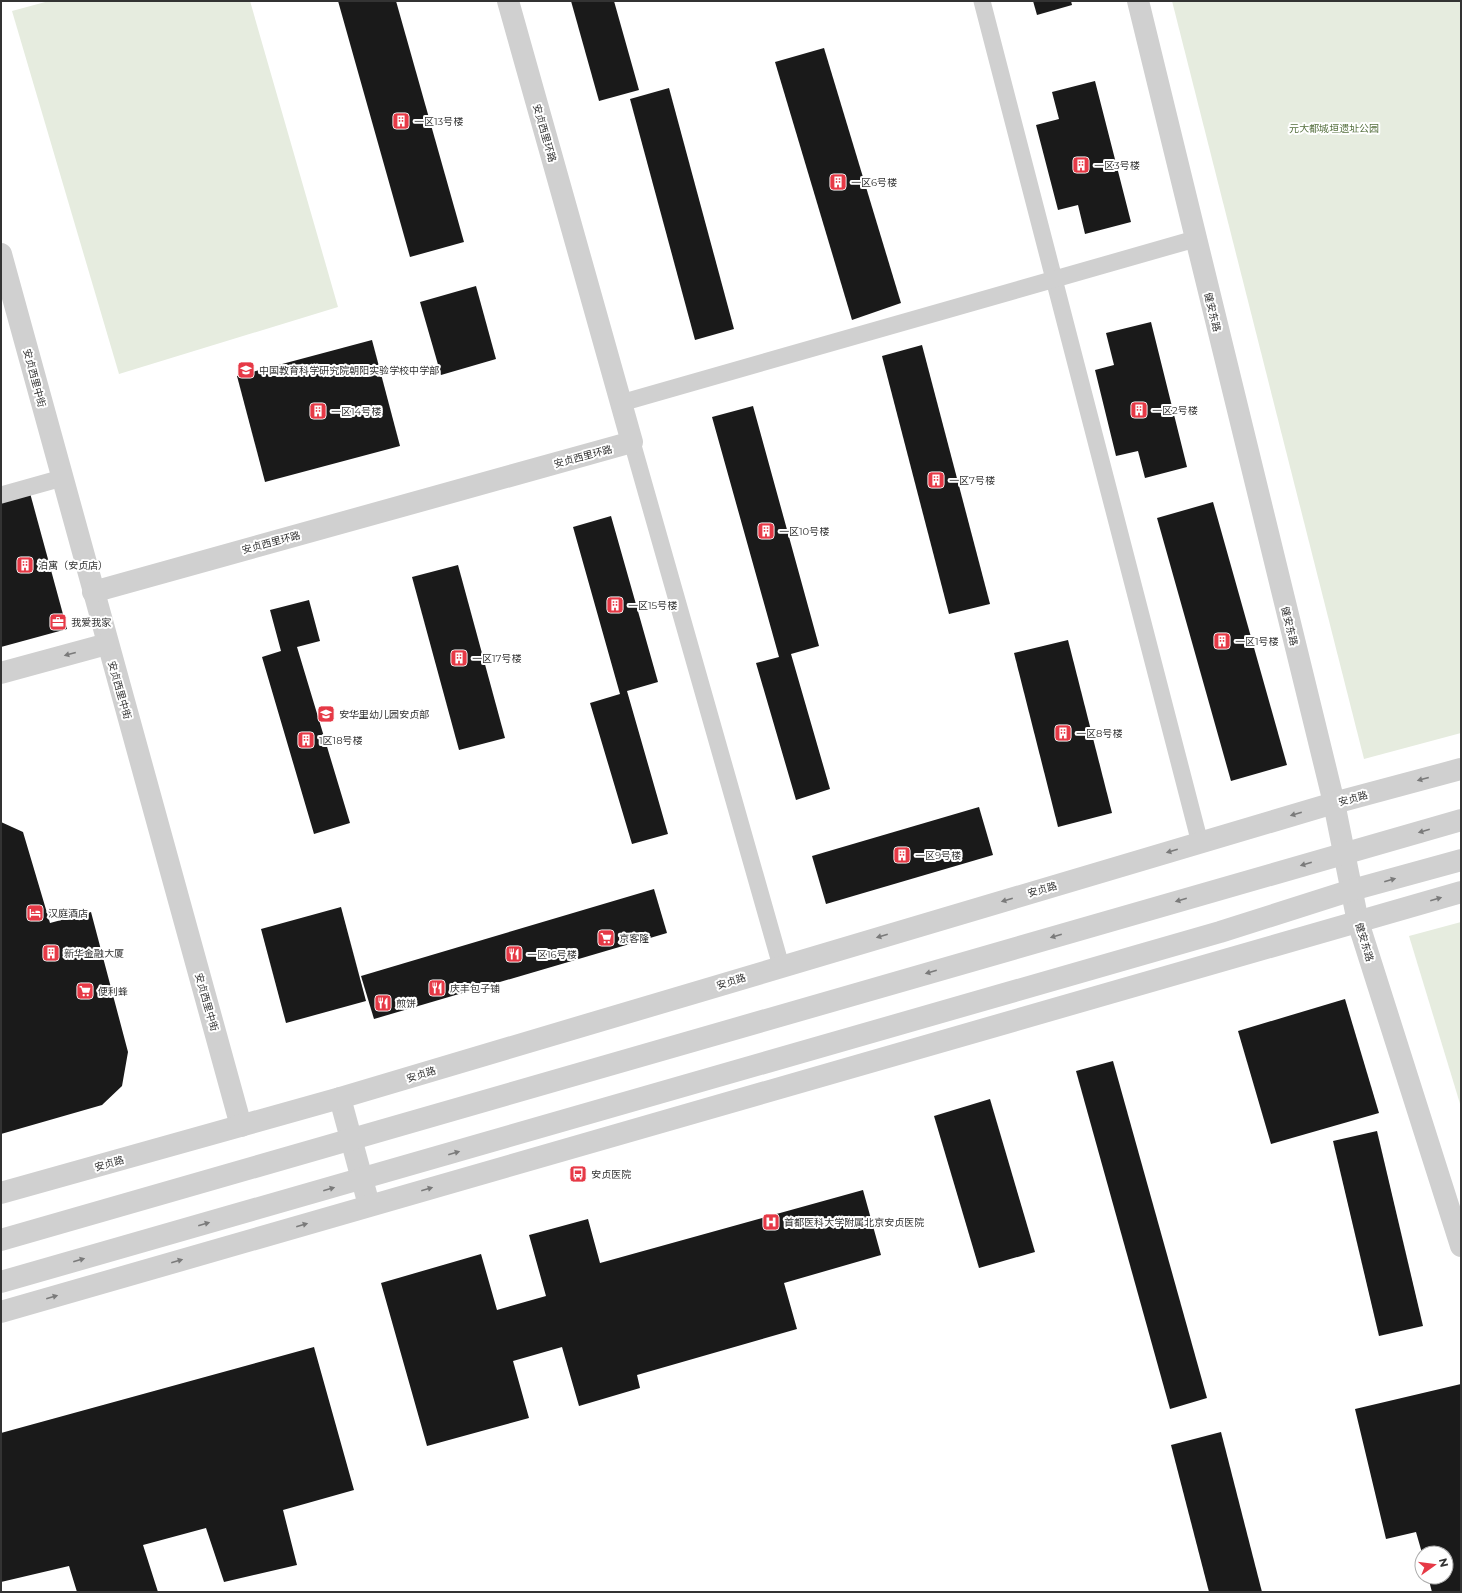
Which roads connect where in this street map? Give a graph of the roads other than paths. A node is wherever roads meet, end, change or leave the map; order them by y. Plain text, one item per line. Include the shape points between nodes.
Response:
1 (508, 1) edge
2 (982, 1) edge
3 (1138, 1) edge
4 (1195, 239) junction
5 (1, 254) edge
6 (1054, 279) junction
7 (622, 403) junction
8 (632, 442) junction
9 (62, 478) junction
10 (1, 495) edge
11 (93, 592) junction
12 (107, 644) junction
13 (1, 673) edge
14 (1461, 769) edge
15 (1334, 803) junction
16 (1461, 820) edge
17 (1200, 842) junction
18 (1344, 854) junction
19 (1461, 860) edge
20 (1352, 890) junction
21 (1461, 892) edge
22 (1358, 922) junction
23 (781, 966) junction
24 (340, 1098) junction
25 (241, 1126) junction
26 (352, 1139) junction
27 (362, 1179) junction
28 (1, 1193) edge
29 (369, 1206) junction
30 (1, 1240) edge
31 (1461, 1246) edge
32 (1, 1282) edge
33 (1, 1293) edge
34 (25, 1305) junction
35 (1, 1312) edge

1 - 7 street, 安贞西里环路
2 - 6 lane
3 - 4 street, 健安东路
4 - 6 lane
4 - 15 street, 健安东路
5 - 9 street, 安贞西里中街
6 - 7 lane
6 - 17 lane
7 - 8 street, 安贞西里环路
8 - 11 street, 安贞西里环路
8 - 23 lane
9 - 10 lane
9 - 11 street, 安贞西里中街
11 - 12 street, 安贞西里中街
12 -> 13 street
12 - 25 street, 安贞西里中街
14 -> 15 street, 安贞路
15 -> 17 street, 安贞路
15 - 18 street, 健安东路
16 -> 18 street
17 -> 23 street, 安贞路
18 - 20 street, 健安东路
18 -> 26 street
20 -> 19 street
20 - 22 street, 健安东路
27 -> 20 street via 1220,932
22 -> 21 street
29 -> 22 street
22 - 31 street, 健安东路
23 - 24 street, 安贞路
24 - 25 street, 安贞路
24 - 26 street
25 - 28 street, 安贞路
26 - 27 street
26 - 30 street
27 - 29 street
32 -> 27 street
34 -> 29 street
33 - 34 street
34 - 35 street

